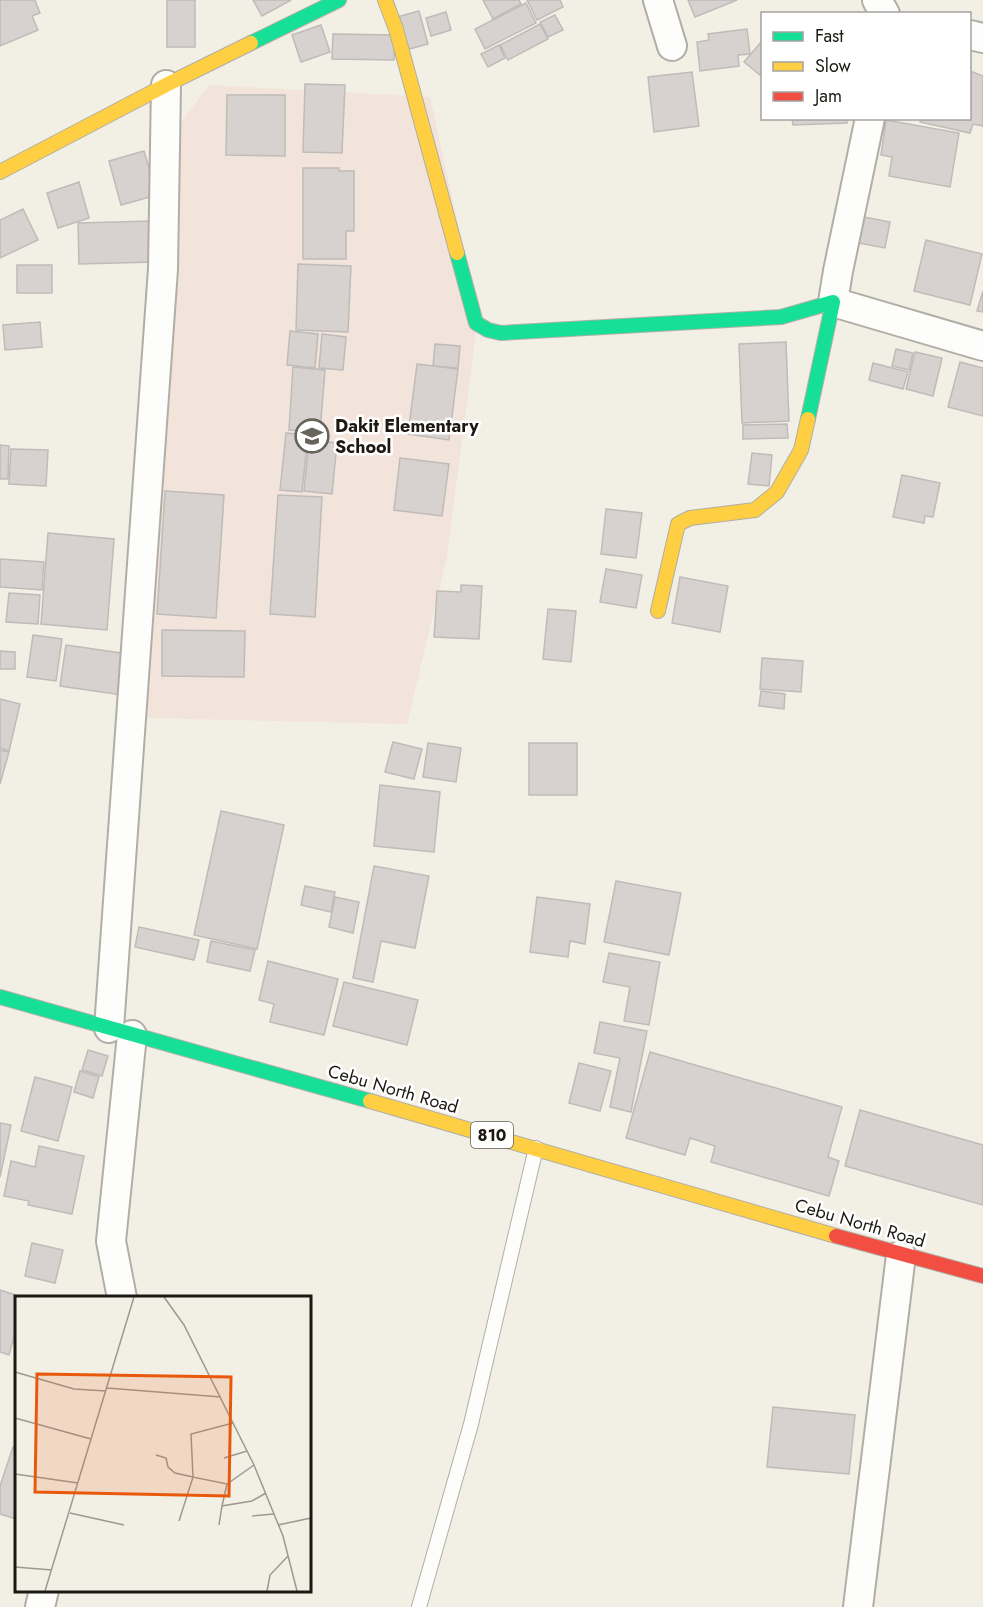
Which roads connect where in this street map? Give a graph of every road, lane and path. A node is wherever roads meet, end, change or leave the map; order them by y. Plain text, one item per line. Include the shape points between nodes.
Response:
1 (339, 0) edge
2 (386, 0) edge
3 (658, 0) edge
4 (672, 46) dead end
5 (166, 85) junction
6 (870, 120) edge
7 (0, 172) edge
8 (833, 302) junction
9 (983, 346) edge
10 (658, 611) dead end
11 (0, 997) edge
12 (120, 1031) junction
13 (536, 1148) junction
14 (901, 1255) junction
15 (983, 1276) edge
16 (122, 1296) edge
17 (44, 1592) edge
18 (40, 1607) edge
19 (419, 1607) edge
20 (858, 1607) edge

1 - 5 main road
2 - 8 main road via 476,323 501,333 781,317
3 - 4 street
5 - 7 main road
5 - 12 street via 163,269
6 - 8 street
8 - 9 street
8 - 10 main road via 801,450 777,492 755,510 690,518 678,524
11 - 12 main road, Cebu North Road / 810
12 - 13 main road, Cebu North Road / 810
12 - 16 street via 111,1241
13 - 14 main road, Cebu North Road / 810
13 - 19 lane via 471,1424
14 - 15 main road, Cebu North Road / 810
14 - 20 street
17 - 18 street

